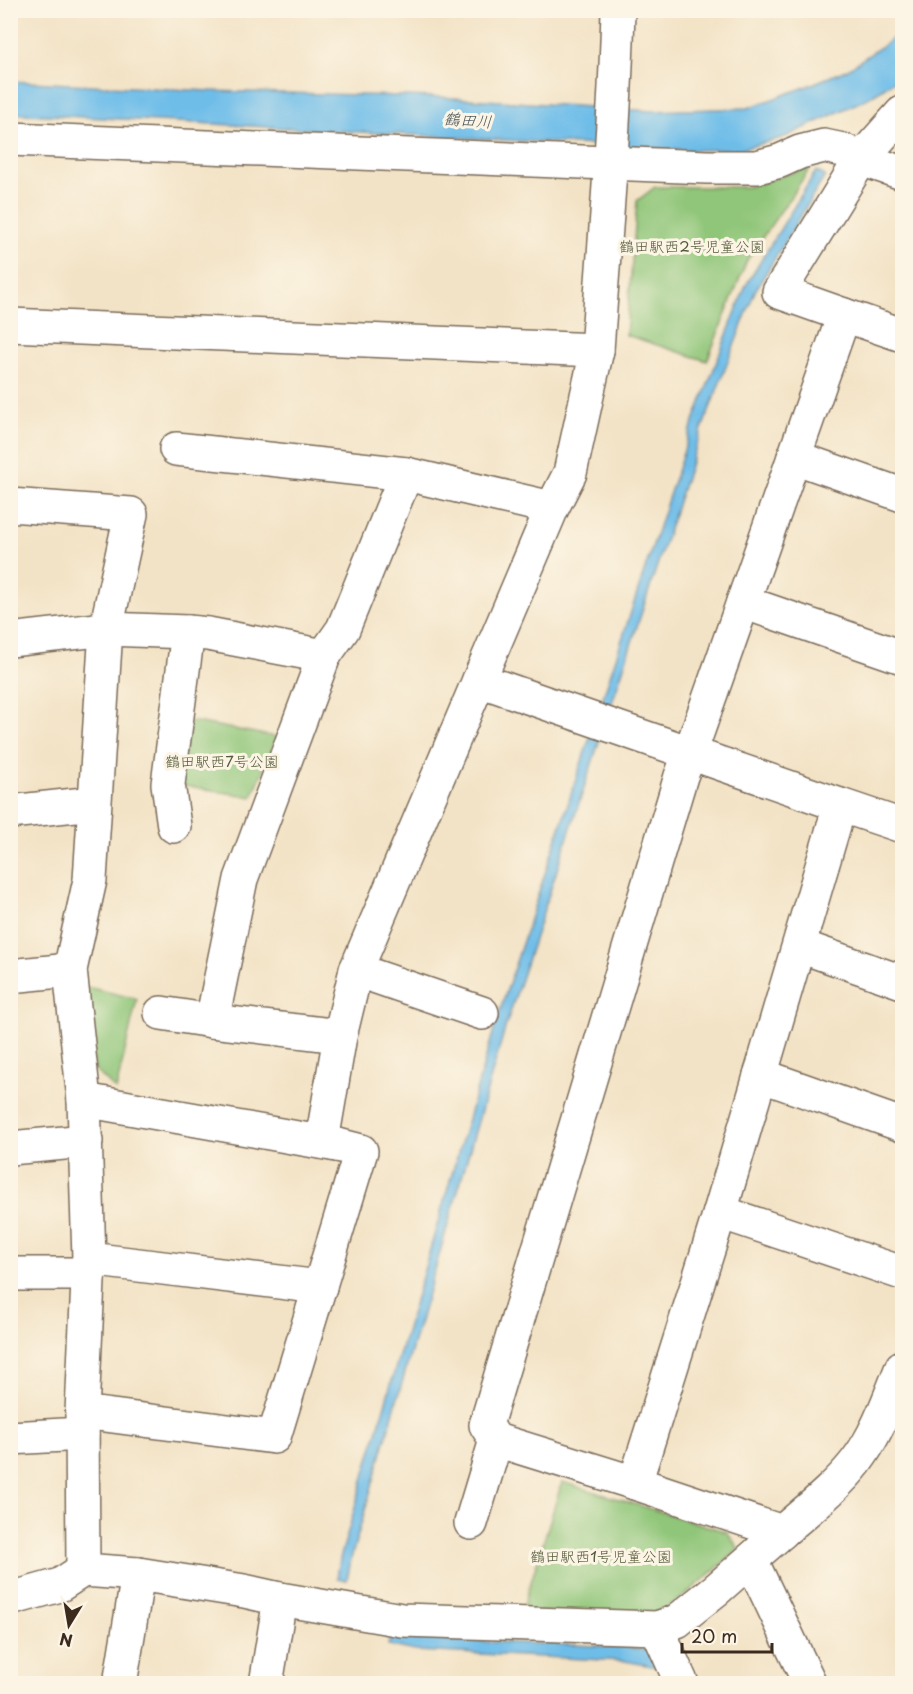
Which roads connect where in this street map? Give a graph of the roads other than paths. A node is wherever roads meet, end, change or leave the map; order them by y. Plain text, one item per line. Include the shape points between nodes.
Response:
1 (618, 10) edge
2 (903, 113) edge
3 (10, 139) edge
4 (612, 157) junction
5 (861, 159) junction
6 (903, 173) edge
7 (843, 315) junction
8 (10, 325) edge
9 (903, 335) edge
10 (597, 350) junction
11 (176, 448) dead end
12 (794, 457) junction
13 (406, 474) junction
14 (903, 495) edge
15 (10, 504) edge
16 (552, 508) junction
17 (743, 602) junction
18 (106, 628) junction
19 (188, 632) junction
20 (10, 640) edge
21 (324, 656) junction
22 (903, 657) edge
23 (479, 680) junction
24 (690, 753) junction
25 (94, 803) junction
26 (840, 805) junction
27 (10, 812) edge
28 (174, 826) dead end
29 (903, 826) edge
30 (800, 946) junction
31 (70, 970) junction
32 (356, 970) junction
33 (10, 976) edge
34 (903, 982) edge
35 (161, 1013) dead end
36 (482, 1013) dead end
37 (212, 1021) junction
38 (340, 1036) junction
39 (760, 1076) junction
40 (84, 1100) junction
41 (903, 1125) edge
42 (86, 1141) junction
43 (337, 1145) junction
44 (10, 1148) edge
45 (720, 1212) junction
46 (89, 1266) junction
47 (10, 1274) edge
48 (903, 1274) edge
49 (320, 1287) junction
50 (903, 1367) edge
51 (894, 1413) edge
52 (82, 1423) junction
53 (10, 1438) edge
54 (496, 1440) junction
55 (635, 1482) junction
56 (471, 1523) dead end
57 (782, 1532) junction
58 (751, 1560) junction
59 (83, 1570) junction
60 (138, 1574) junction
61 (10, 1599) edge
62 (280, 1599) junction
63 (657, 1628) junction
64 (120, 1683) edge
65 (266, 1683) edge
66 (682, 1683) edge
67 (810, 1683) edge

1 - 4 street
2 - 5 street
3 - 4 street
4 - 5 street via 707,167 757,167 824,146
4 - 10 street
5 - 6 street
5 - 7 street via 779,292
7 - 9 street
7 - 12 street
8 - 10 street
10 - 16 street via 570,473
11 - 13 street
12 - 14 street
12 - 17 street
13 - 16 street
13 - 21 street via 343,629
15 - 18 street via 131,514
16 - 23 street
17 - 22 street
17 - 24 street
18 - 19 street
18 - 20 street
18 - 25 street
19 - 21 street
19 - 28 street via 168,784
21 - 37 street via 241,879
23 - 24 street
23 - 32 street
24 - 26 street
24 - 54 street via 486,1425
25 - 27 street
25 - 31 street via 90,880
26 - 29 street
26 - 30 street
30 - 34 street
30 - 39 street
31 - 33 street
31 - 40 street
32 - 36 street
32 - 38 street
35 - 37 street
37 - 38 street
38 - 43 street via 322,1142
39 - 41 street
39 - 45 street
40 - 42 street
40 - 43 street
42 - 44 street
42 - 46 street
43 - 49 street via 361,1151
45 - 48 street
45 - 55 street
46 - 47 street
46 - 49 street
46 - 52 street
49 - 52 street via 274,1437
50 - 51 street
51 - 57 street via 830,1491
52 - 53 street
52 - 59 street
54 - 55 street
54 - 56 street
55 - 57 street
57 - 58 street
58 - 63 street via 677,1621
58 - 67 street
59 - 60 street
59 - 61 street via 60,1585
60 - 62 street
60 - 64 street
62 - 63 street via 402,1620
62 - 65 street
63 - 66 street

